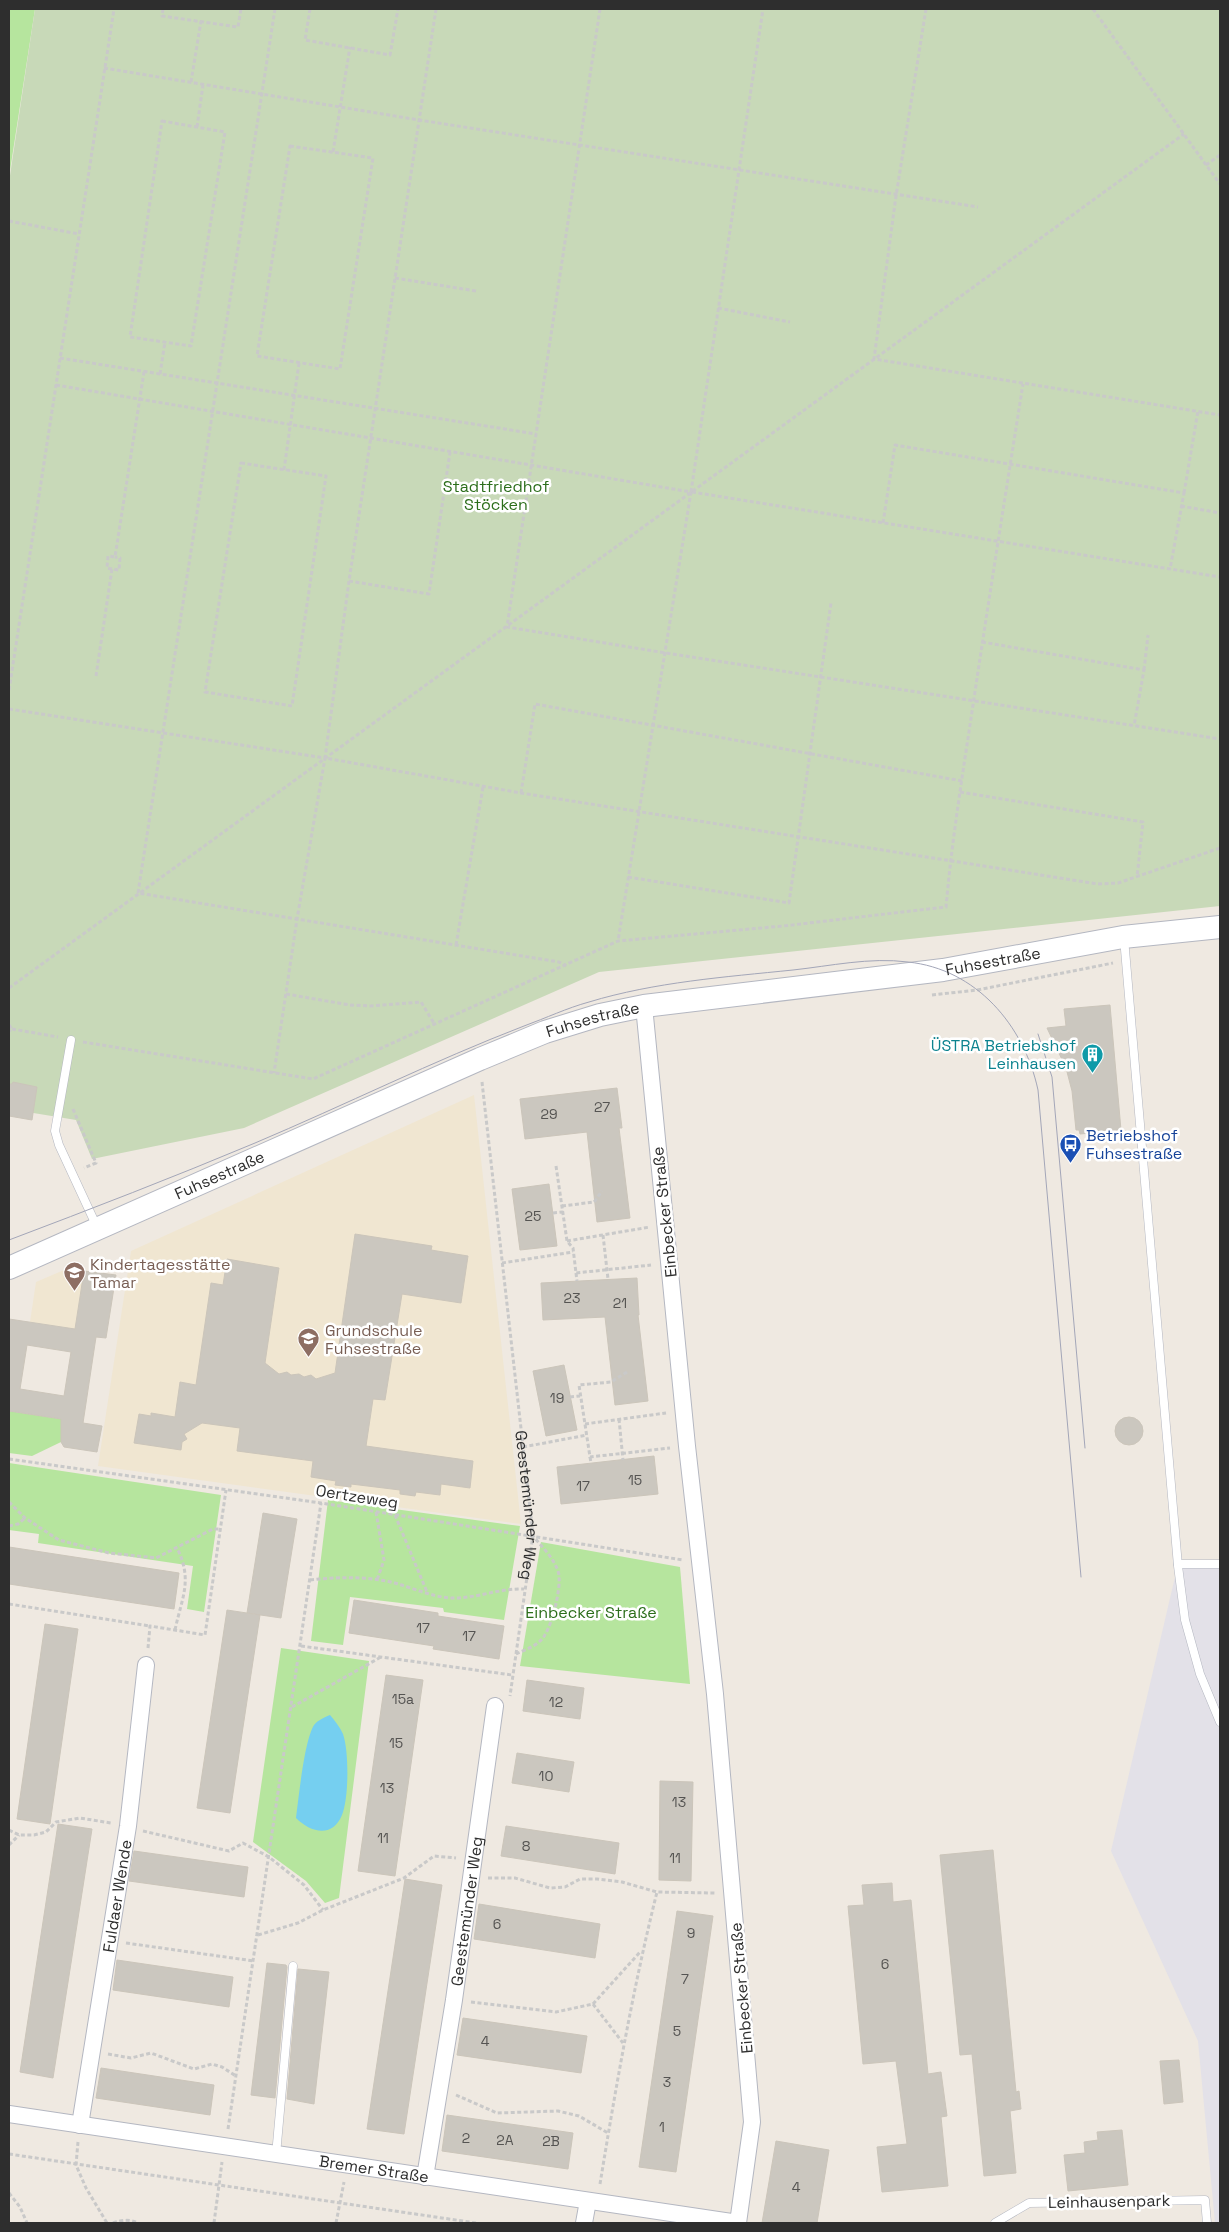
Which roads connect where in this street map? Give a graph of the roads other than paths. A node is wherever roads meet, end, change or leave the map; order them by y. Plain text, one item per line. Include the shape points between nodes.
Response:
1 (1220, 927) edge
2 (1123, 937) junction
3 (644, 1006) junction
4 (71, 1040) road end
5 (98, 1229) junction
6 (9, 1268) edge
7 (1178, 1564) junction
8 (1220, 1564) edge
9 (146, 1665) road end
10 (495, 1706) road end
11 (1220, 1722) edge
12 (294, 1966) dead end
13 (9, 2114) edge
14 (80, 2126) junction
15 (276, 2154) junction
16 (425, 2178) junction
17 (593, 2202) junction
18 (584, 2223) edge
19 (738, 2223) edge
20 (995, 2223) edge
21 (1208, 2223) edge

1 - 2 street, Fuhsestraße
2 - 3 street, Fuhsestraße via 943,970
2 - 7 lane
3 - 5 street, Fuhsestraße via 546,1032
3 - 19 street, Einbecker Straße via 733,1893 752,2122
4 - 5 lane via 55,1131
5 - 6 street, Fuhsestraße
7 - 8 lane
7 - 11 lane via 1185,1620 1200,1674
9 - 14 street, Fuldaer Wende via 128,1826
10 - 16 street, Geestemünder Weg via 454,2000
12 - 15 lane
13 - 14 street, Bremer Straße
14 - 15 street, Bremer Straße
15 - 16 street, Bremer Straße
16 - 17 street, Bremer Straße
17 - 18 street
17 - 19 street, Bremer Straße
20 - 21 lane, Leinhausenpark via 1029,2202 1205,2200

